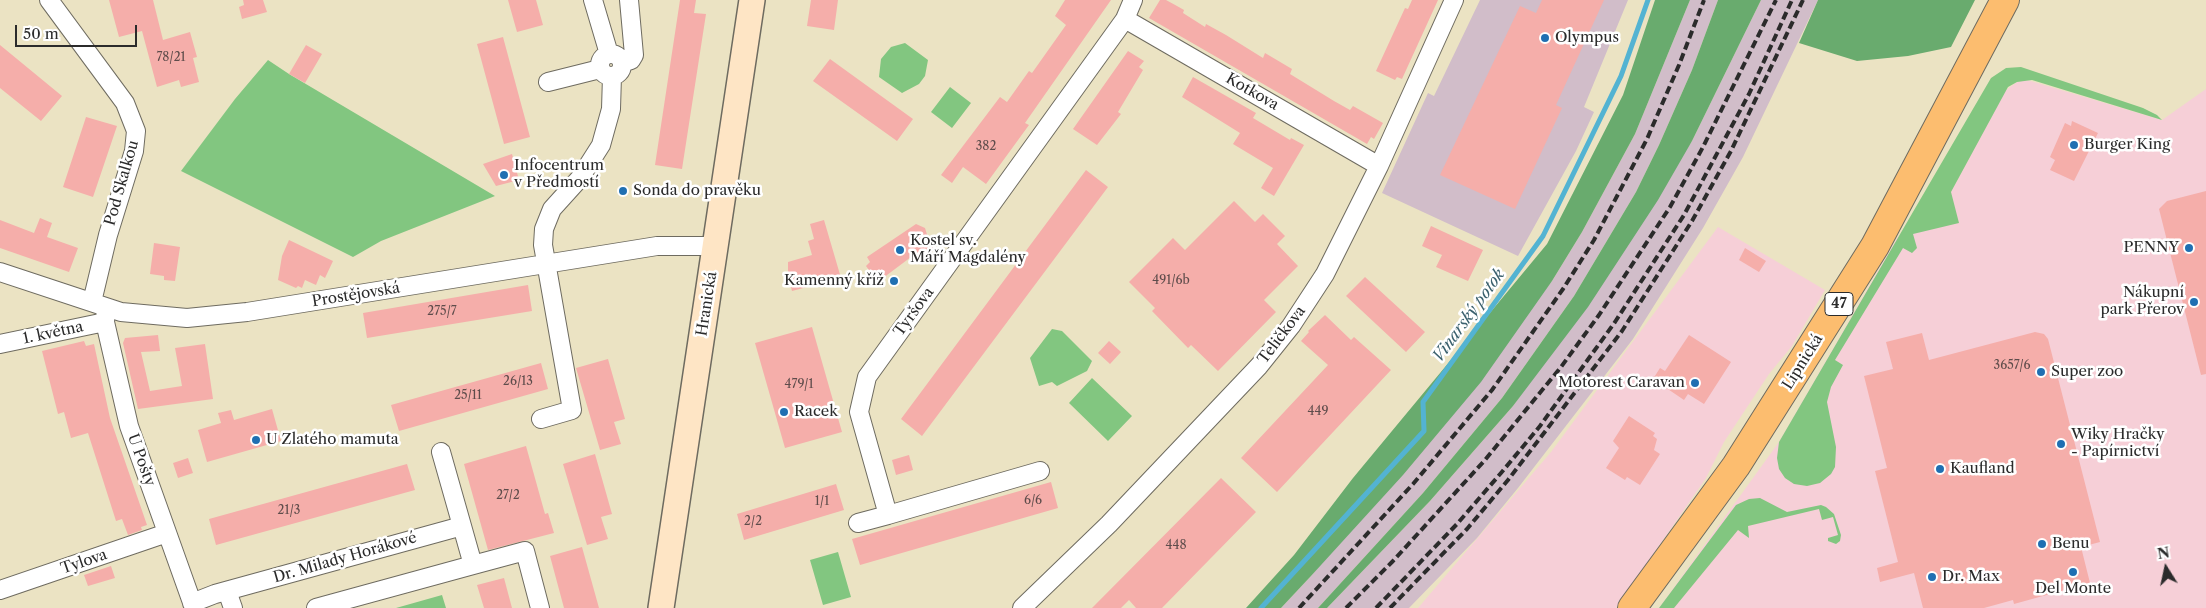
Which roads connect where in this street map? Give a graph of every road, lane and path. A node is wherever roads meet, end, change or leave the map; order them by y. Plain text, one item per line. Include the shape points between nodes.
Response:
1 (49, 0) edge
2 (593, 0) edge
3 (630, 0) edge
4 (752, 0) edge
5 (1134, 0) edge
6 (1454, 0) edge
7 (2005, 0) edge
8 (1125, 19) junction
9 (611, 66) junction
10 (548, 82) dead end
11 (1379, 166) junction
12 (716, 246) junction
13 (547, 264) junction
14 (0, 272) edge
15 (101, 310) junction
16 (0, 344) edge
17 (541, 419) dead end
18 (441, 452) dead end
19 (1040, 471) dead end
20 (888, 515) junction
21 (858, 523) dead end
22 (462, 526) junction
23 (168, 533) junction
24 (473, 565) junction
25 (0, 590) edge
26 (230, 600) edge
27 (193, 605) edge
28 (316, 608) edge
29 (540, 608) edge
30 (661, 608) edge
31 (1022, 608) edge
32 (1632, 608) edge

1 - 15 street, Pod Skalkou via 124,103 136,131 135,145 108,236
2 - 9 street
3 - 9 street via 635,50 631,60
4 - 12 main road, Hranická
5 - 8 street, Tyršova
6 - 11 street, Teličkova
7 - 32 main road, Lipnická / 47 via 1875,246 1736,466
8 - 11 street, Kotkova
8 - 20 street, Tyršova via 867,377 859,412
9 - 10 street
9 - 13 street via 611,110 601,145 580,178 552,209 546,222 543,239
11 - 31 street, Teličkova via 1325,274 1275,347 1109,524
12 - 13 street, Prostějovská via 657,246
12 - 30 main road, Hranická
13 - 15 street, Prostějovská via 207,317 146,316
13 - 17 street via 572,410
14 - 15 street, Prostějovská
15 - 16 street, 1. května
15 - 23 street, U Pošty via 129,426
18 - 22 street
19 - 20 street
20 - 21 street
22 - 24 street
22 - 26 street, Dr. Milady Horákové
23 - 25 street, Tylova
23 - 27 street, U Pošty
24 - 28 street
24 - 29 street via 525,551
26 - 27 street, Dr. Milady Horákové

